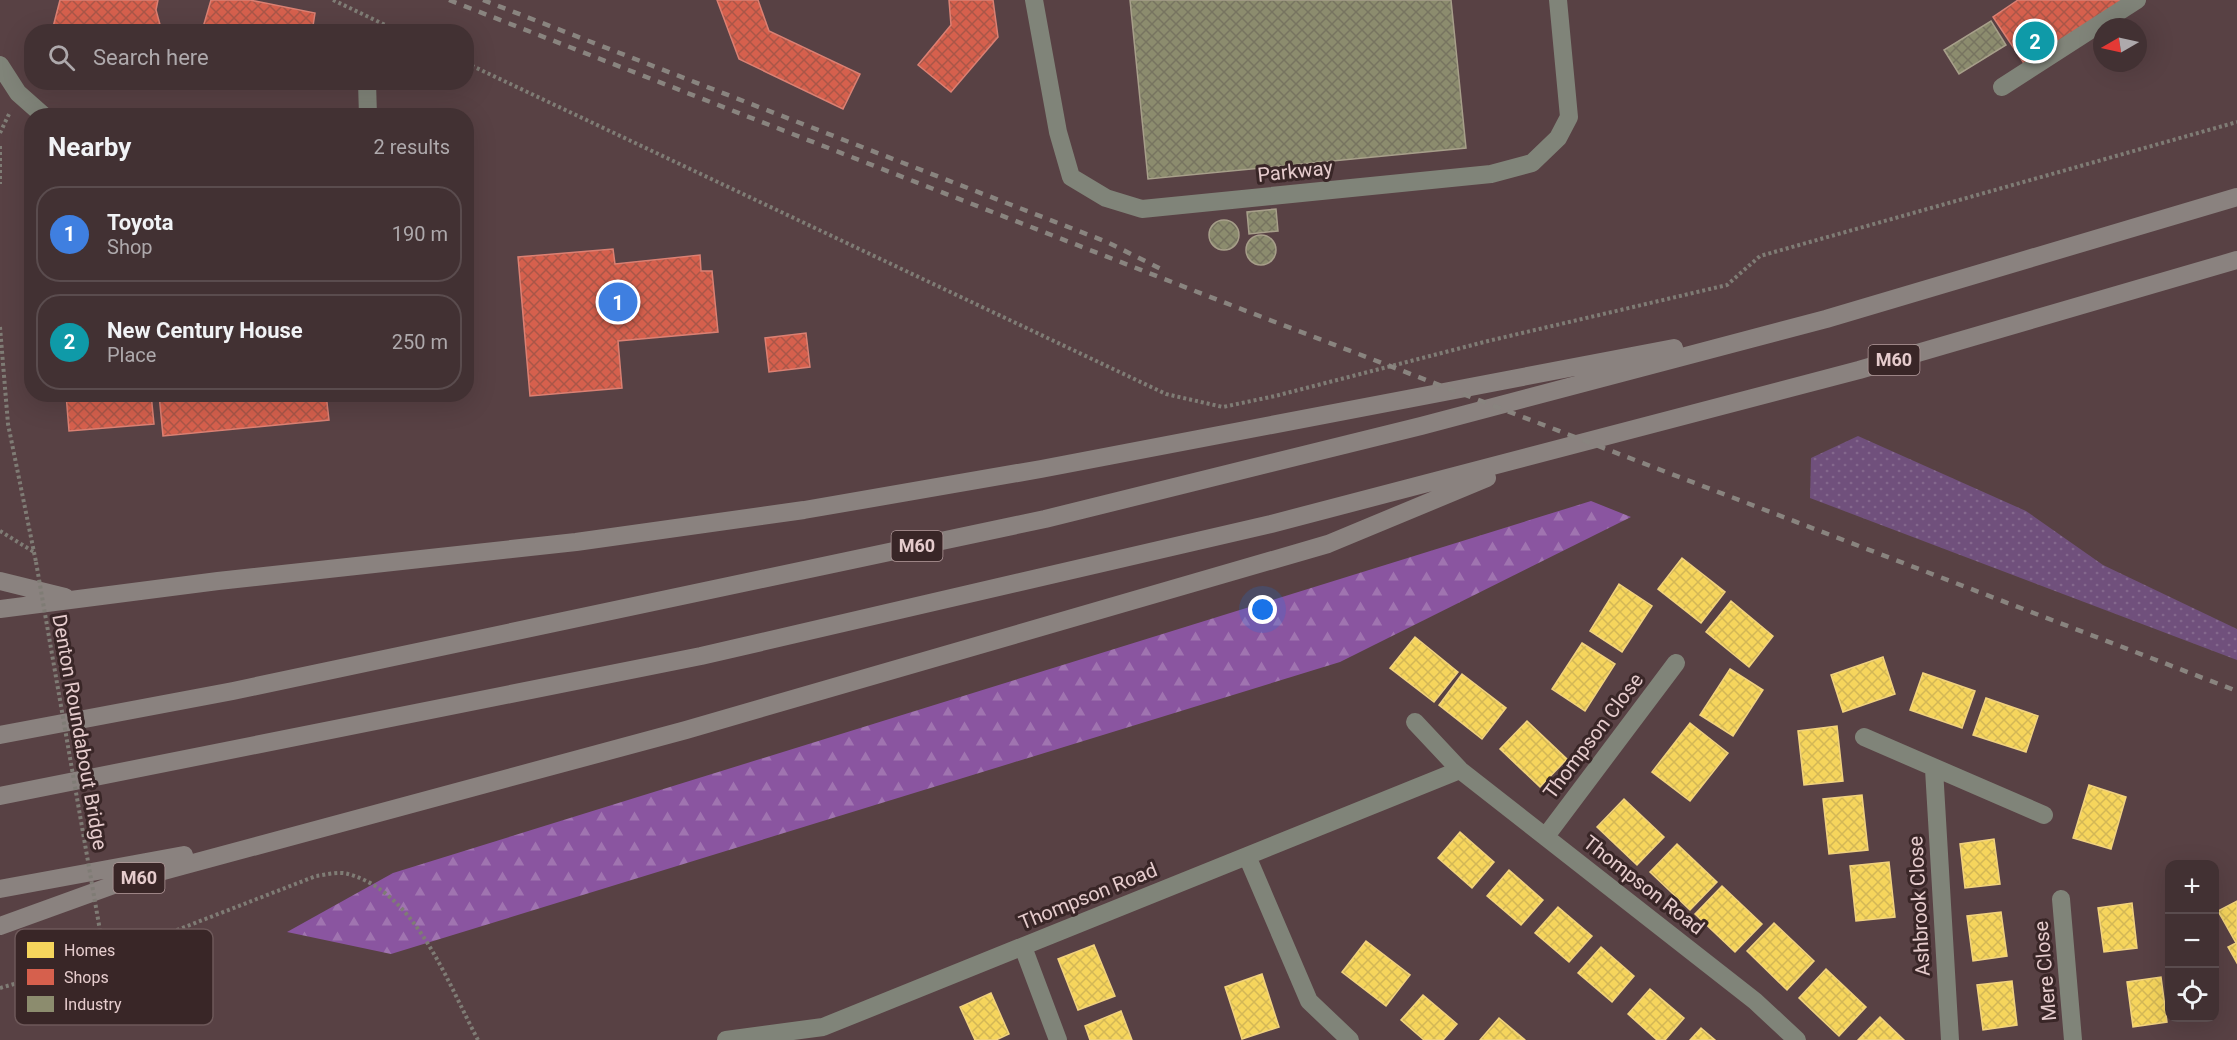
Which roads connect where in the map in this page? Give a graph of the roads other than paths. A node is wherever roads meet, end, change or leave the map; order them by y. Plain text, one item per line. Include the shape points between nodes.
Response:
1 (1034, 0) edge
2 (1558, 0) edge
3 (2137, 0) edge
4 (0, 65) edge
5 (2002, 87) dead end
6 (367, 90) edge
7 (35, 108) edge
8 (368, 108) edge
9 (2237, 197) edge
10 (2237, 260) edge
11 (1826, 320) junction
12 (1550, 453) junction
13 (2, 582) edge
14 (76, 599) junction
15 (2, 609) edge
16 (1676, 663) dead end
17 (1414, 722) dead end
18 (0, 735) edge
19 (1864, 737) dead end
20 (1934, 769) junction
21 (1460, 770) junction
22 (0, 796) edge
23 (2044, 815) dead end
24 (1546, 836) junction
25 (281, 838) junction
26 (1247, 856) junction
27 (0, 889) edge
28 (2061, 899) dead end
29 (0, 926) edge
30 (1023, 947) junction
31 (726, 1040) edge
32 (1058, 1040) edge
33 (1350, 1040) edge
34 (1797, 1040) edge
35 (1950, 1040) edge
36 (2073, 1040) edge

1 - 2 street, Parkway via 1058,132 1071,177 1106,198 1142,209 1491,174 1532,163 1558,138 1569,117
3 - 5 street
4 - 7 street via 18,93
6 - 8 street
9 - 11 highway, M60
10 - 12 highway, M60 via 1859,370
11 - 14 highway, M60 via 1041,469 804,510 576,542
11 - 18 highway, M60 via 1045,519 245,688
12 - 22 highway, M60 via 1271,524 701,656
12 - 25 highway, M60 via 1328,544 686,730
13 - 14 highway, M60
14 - 15 highway, M60
16 - 24 street, Thompson Close
17 - 21 street, Thompson Road
19 - 20 street
20 - 23 street
20 - 35 street, Ashbrook Close
21 - 24 street, Thompson Road
21 - 26 street, Thompson Road
24 - 34 street, Thompson Road via 1755,1001
25 - 27 highway, M60
25 - 29 highway, M60 via 120,883
26 - 30 street, Thompson Road
26 - 33 street via 1309,1001
28 - 36 street, Mere Close
30 - 31 street, Thompson Road via 823,1027
30 - 32 street

